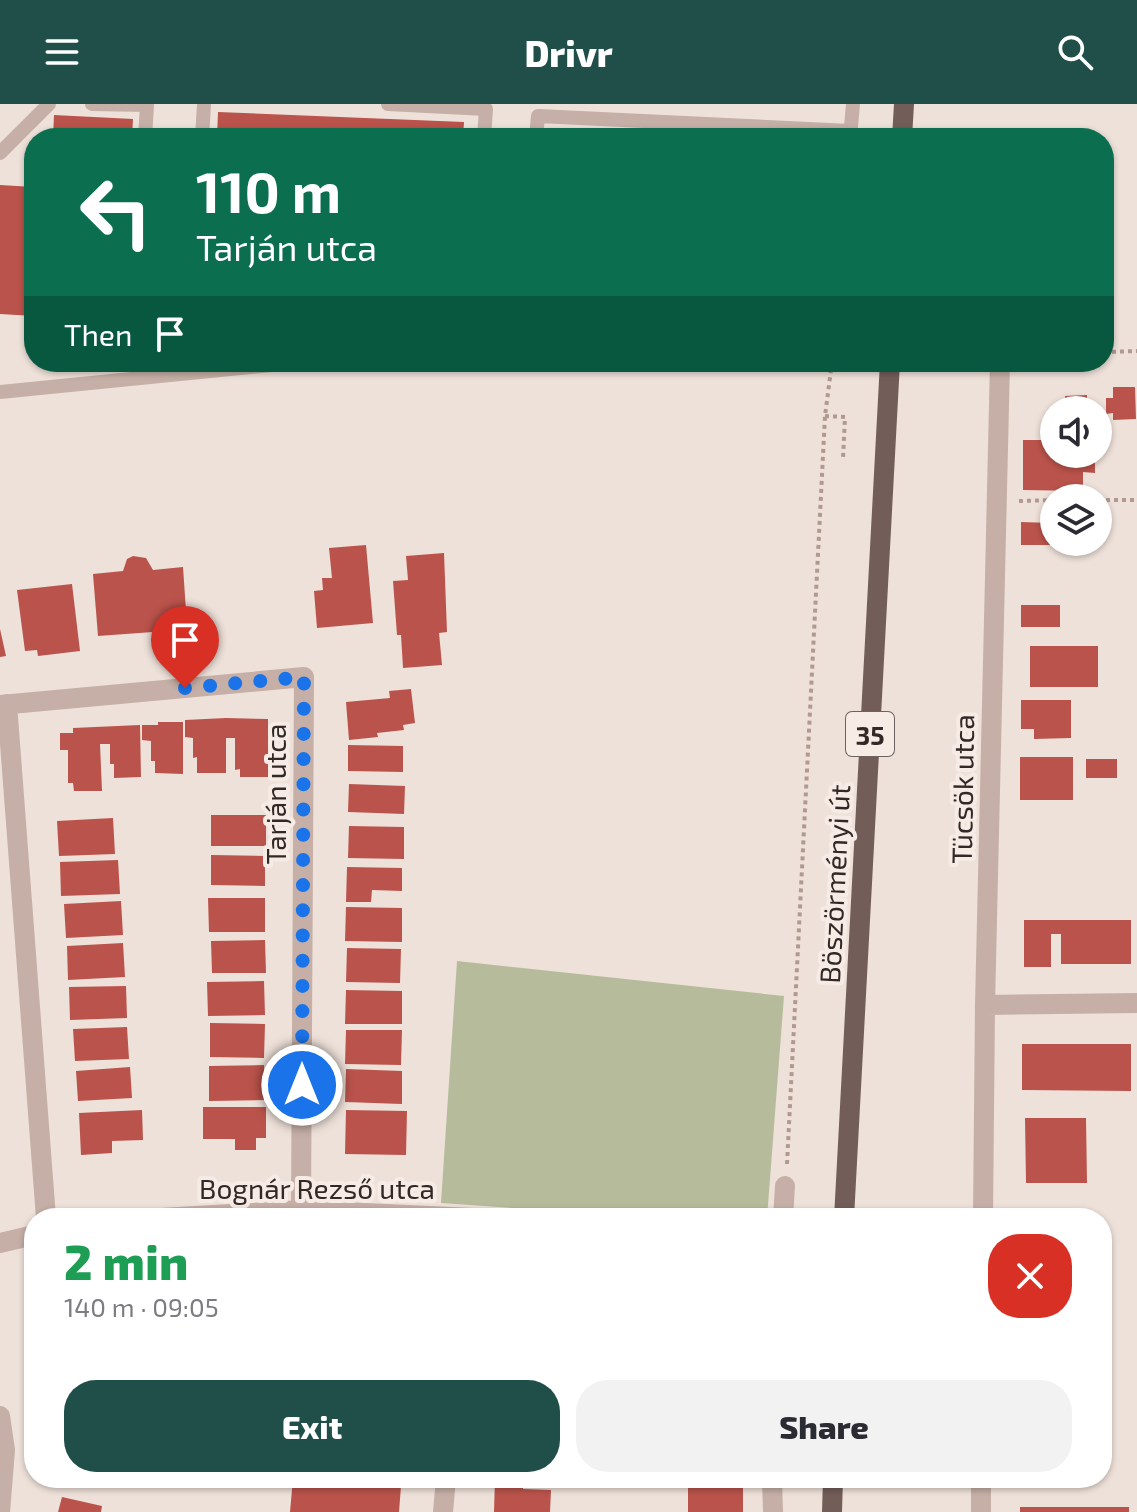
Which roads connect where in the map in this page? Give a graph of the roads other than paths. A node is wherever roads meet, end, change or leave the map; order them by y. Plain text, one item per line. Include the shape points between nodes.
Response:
1 (49, 104) edge
2 (92, 104) edge
3 (204, 104) edge
4 (388, 104) edge
5 (853, 104) edge
6 (904, 104) edge
7 (25, 128) edge
8 (146, 128) edge
9 (203, 128) edge
10 (485, 128) edge
11 (537, 128) edge
12 (719, 128) edge
13 (851, 128) edge
14 (903, 128) edge
15 (24, 129) edge
16 (0, 153) edge
17 (123, 372) edge
18 (889, 372) edge
19 (1000, 372) edge
20 (0, 392) edge
21 (3, 704) edge
22 (1137, 1003) edge
23 (985, 1005) junction
24 (785, 1186) road end
25 (45, 1208) edge
26 (301, 1208) edge
27 (784, 1208) edge
28 (845, 1208) edge
29 (983, 1208) edge
30 (24, 1237) edge
31 (0, 1243) edge
32 (0, 1416) edge
33 (445, 1488) edge
34 (772, 1488) edge
35 (833, 1488) edge
36 (981, 1488) edge
37 (0, 1512) edge
38 (443, 1512) edge
39 (773, 1512) edge
40 (832, 1512) edge
41 (981, 1512) edge

1 - 7 lane
2 - 8 lane via 147,105
3 - 9 lane
4 - 10 lane via 486,109
5 - 13 lane
6 - 14 main road
11 - 12 lane via 538,116
15 - 16 lane
17 - 20 lane
18 - 28 main road, Böszörményi út / 35
19 - 23 street, Tücsök utca
21 - 25 street, Tarján utca
21 - 26 street, Tarján utca via 304,677
22 - 23 street
23 - 29 street, Tücsök utca
24 - 27 street
30 - 31 street
32 - 37 street via 5,1450
33 - 38 street
34 - 39 street
35 - 40 main road
36 - 41 street

